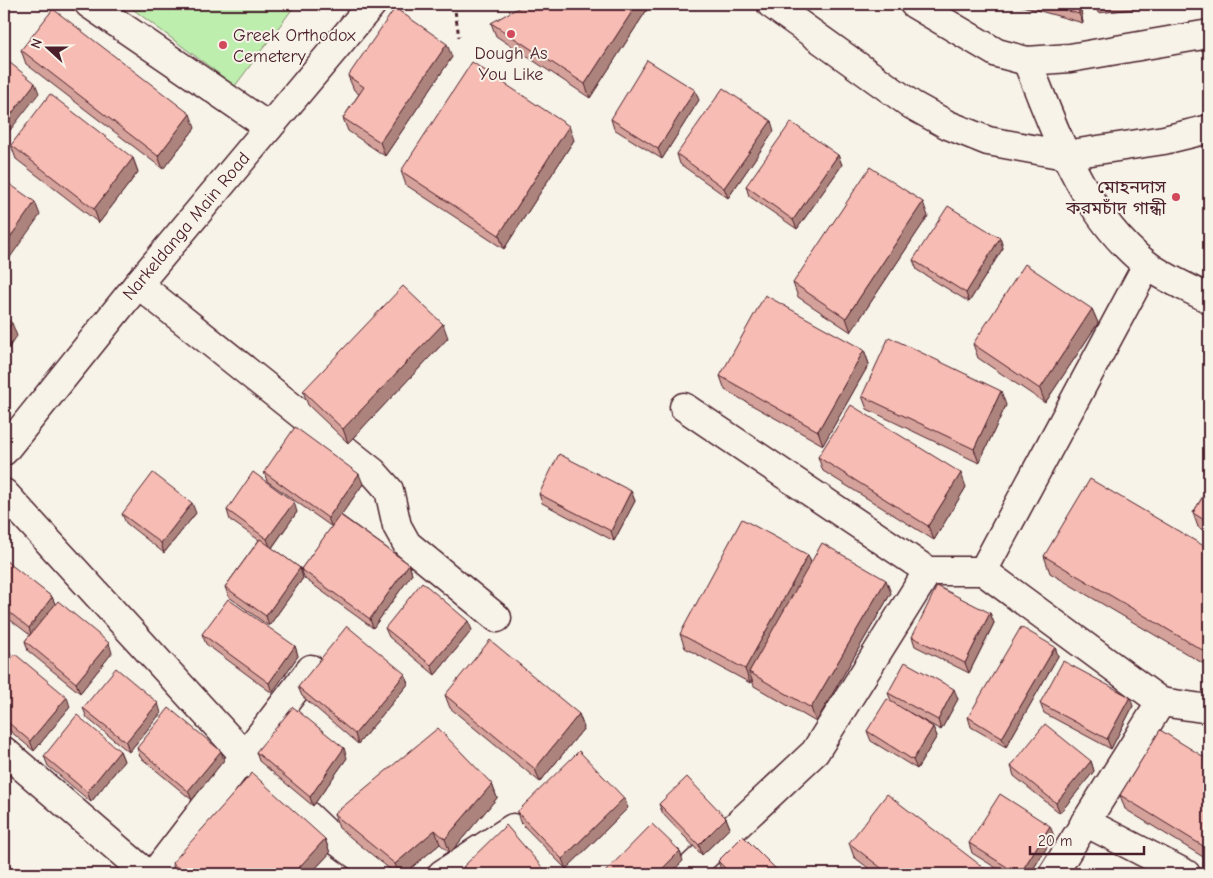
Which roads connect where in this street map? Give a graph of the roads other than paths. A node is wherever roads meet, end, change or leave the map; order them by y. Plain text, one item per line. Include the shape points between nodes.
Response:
1 (89, 4) edge
2 (372, 4) edge
3 (770, 4) edge
4 (914, 4) edge
5 (1209, 34) edge
6 (1027, 61) junction
7 (269, 127) junction
8 (1209, 129) edge
9 (1064, 154) junction
10 (1147, 265) junction
11 (138, 284) junction
12 (1209, 299) edge
13 (684, 407) dead end
14 (4, 452) edge
15 (4, 493) edge
16 (928, 571) junction
17 (984, 571) junction
18 (497, 618) dead end
19 (311, 669) edge
20 (1161, 702) junction
21 (1209, 709) edge
22 (4, 751) edge
23 (244, 755) junction
24 (1085, 822) junction
25 (147, 874) edge
26 (154, 874) edge
27 (382, 874) edge
28 (442, 874) edge
29 (553, 874) edge
30 (685, 874) edge
31 (1053, 874) edge
32 (1186, 874) edge

1 - 7 street
2 - 7 street, Narkeldanga Main Road
3 - 9 street via 912,104 948,125 988,142
4 - 6 street via 997,53
5 - 6 street via 1070,58
6 - 9 street
7 - 11 street, Narkeldanga Main Road
8 - 9 street via 1164,140
9 - 10 street via 1102,218
10 - 12 street
10 - 17 street
11 - 14 street, Narkeldanga Main Road
11 - 18 street via 373,472 389,490 397,526 407,544
13 - 16 street
15 - 23 street
16 - 17 street
16 - 30 street via 815,752
17 - 20 street
19 - 23 street
20 - 21 street
20 - 24 street
22 - 25 street
23 - 26 street
23 - 27 street via 325,832
24 - 31 street
24 - 32 street
28 - 29 street via 513,828

